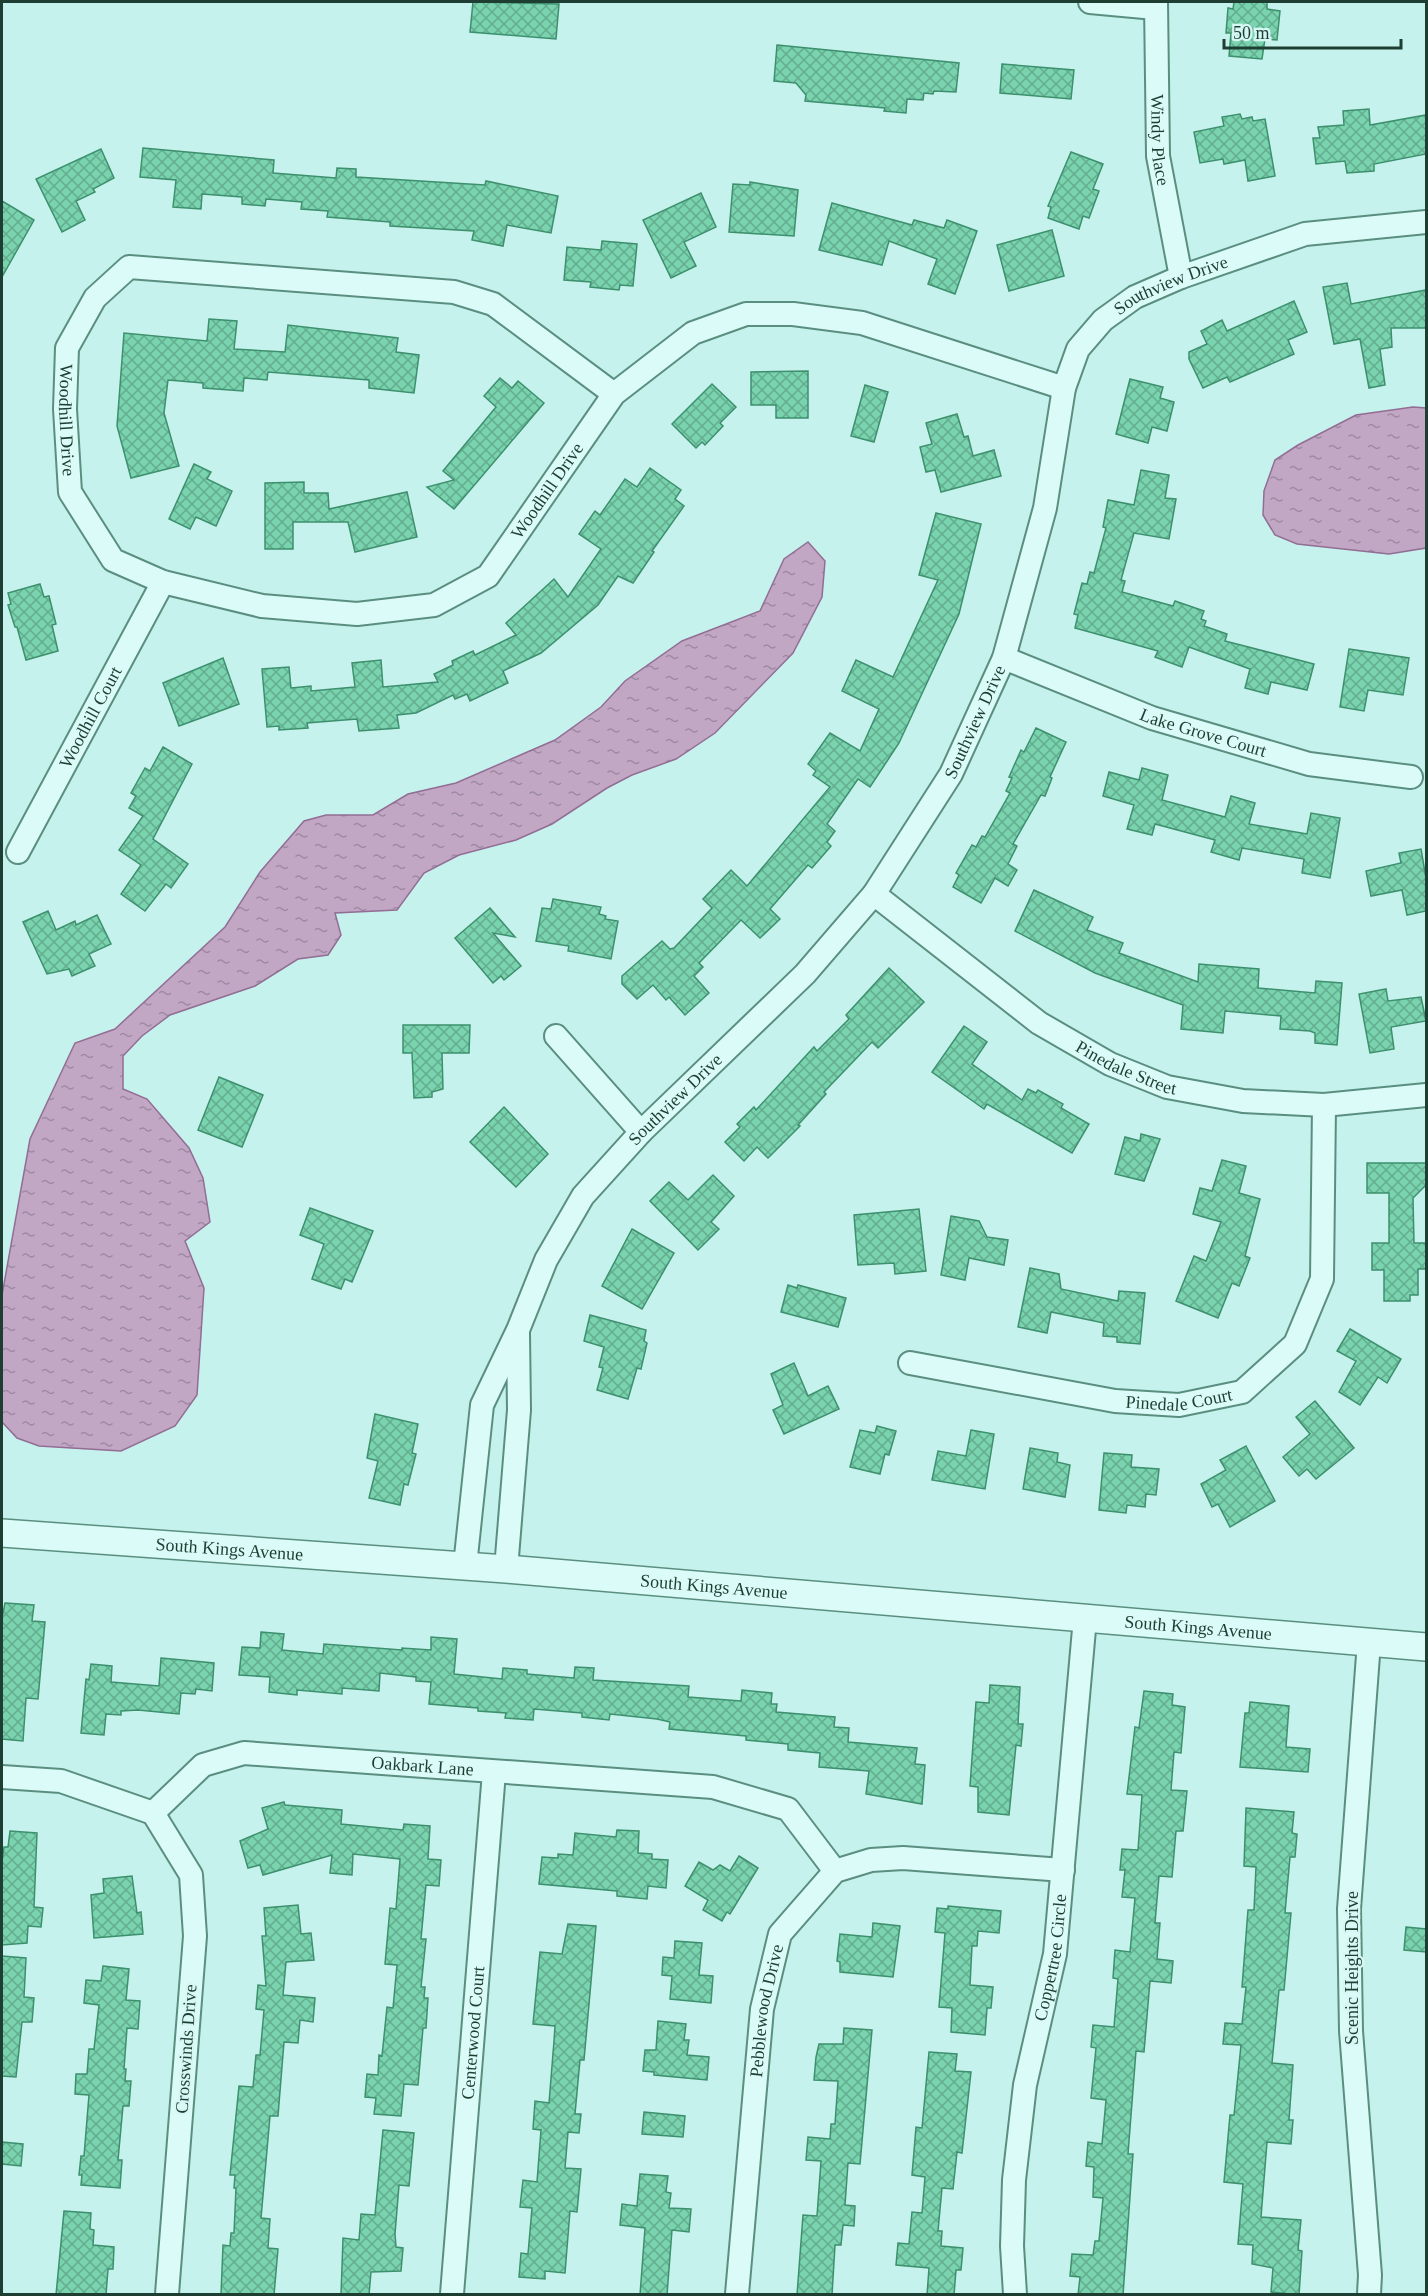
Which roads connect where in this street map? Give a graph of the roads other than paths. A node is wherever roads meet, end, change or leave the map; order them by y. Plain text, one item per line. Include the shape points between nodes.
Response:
1 (1090, 2) edge
2 (1156, 5) edge
3 (1426, 222) edge
4 (1180, 277) junction
5 (1064, 388) junction
6 (614, 394) junction
7 (163, 582) junction
8 (1004, 658) junction
9 (1411, 777) dead end
10 (18, 852) dead end
11 (874, 894) junction
12 (556, 1036) dead end
13 (1426, 1095) edge
14 (1324, 1105) junction
15 (641, 1132) junction
16 (518, 1330) junction
17 (910, 1363) dead end
18 (2, 1533) edge
19 (465, 1566) junction
20 (506, 1569) junction
21 (1085, 1618) junction
22 (1369, 1642) junction
23 (1426, 1647) edge
24 (494, 1772) junction
25 (2, 1777) edge
26 (153, 1813) junction
27 (1063, 1870) junction
28 (835, 1871) junction
29 (167, 2295) edge
30 (452, 2295) edge
31 (738, 2295) edge
32 (1015, 2295) edge
33 (1369, 2295) edge

1 - 2 street
2 - 4 street, Windy Place via 1158,156
3 - 4 street, Southview Drive via 1305,234
4 - 5 street, Southview Drive via 1135,297 1103,320 1078,349
5 - 6 street, Woodhill Drive via 862,324 793,314 746,314 693,333
5 - 8 street, Southview Drive via 1045,508
6 - 7 street, Woodhill Drive via 488,576 434,605 357,614 262,606
6 - 7 street, Woodhill Drive via 493,304 454,292 129,267 96,298 67,348 65,409 70,492 113,560
7 - 10 street, Woodhill Court
8 - 9 street, Lake Grove Court via 1152,718 1309,764
8 - 11 street, Southview Drive via 951,774
11 - 14 street, Pinedale Street via 1039,1023 1110,1064 1178,1089 1243,1101
11 - 15 street, Southview Drive via 805,974
12 - 15 street
13 - 14 street, Pinedale Street
14 - 17 street, Pinedale Court via 1322,1280 1295,1344 1242,1392 1179,1405 1115,1401
15 - 16 street, Southview Drive via 583,1196 546,1260
16 - 19 street, Southview Drive via 482,1405
16 - 20 street, Southview Drive via 519,1410
18 - 19 street, South Kings Avenue
19 - 20 street, South Kings Avenue
20 - 21 street, South Kings Avenue
21 - 22 street, South Kings Avenue
21 - 27 street, Coppertree Circle
22 - 23 street, South Kings Avenue
22 - 33 street, Scenic Heights Drive via 1349,1909 1351,2031
24 - 26 street, Oakbark Lane via 244,1753 203,1765
24 - 28 street, Oakbark Lane via 713,1787 788,1809
24 - 30 street, Centerwood Court
25 - 26 street via 61,1781
26 - 29 street, Crosswinds Drive via 191,1875 195,1936
27 - 28 street via 903,1858 871,1860
27 - 32 street, Coppertree Circle via 1055,1954 1025,2085 1014,2180
28 - 31 street, Pebblewood Drive via 780,1934 762,2009

